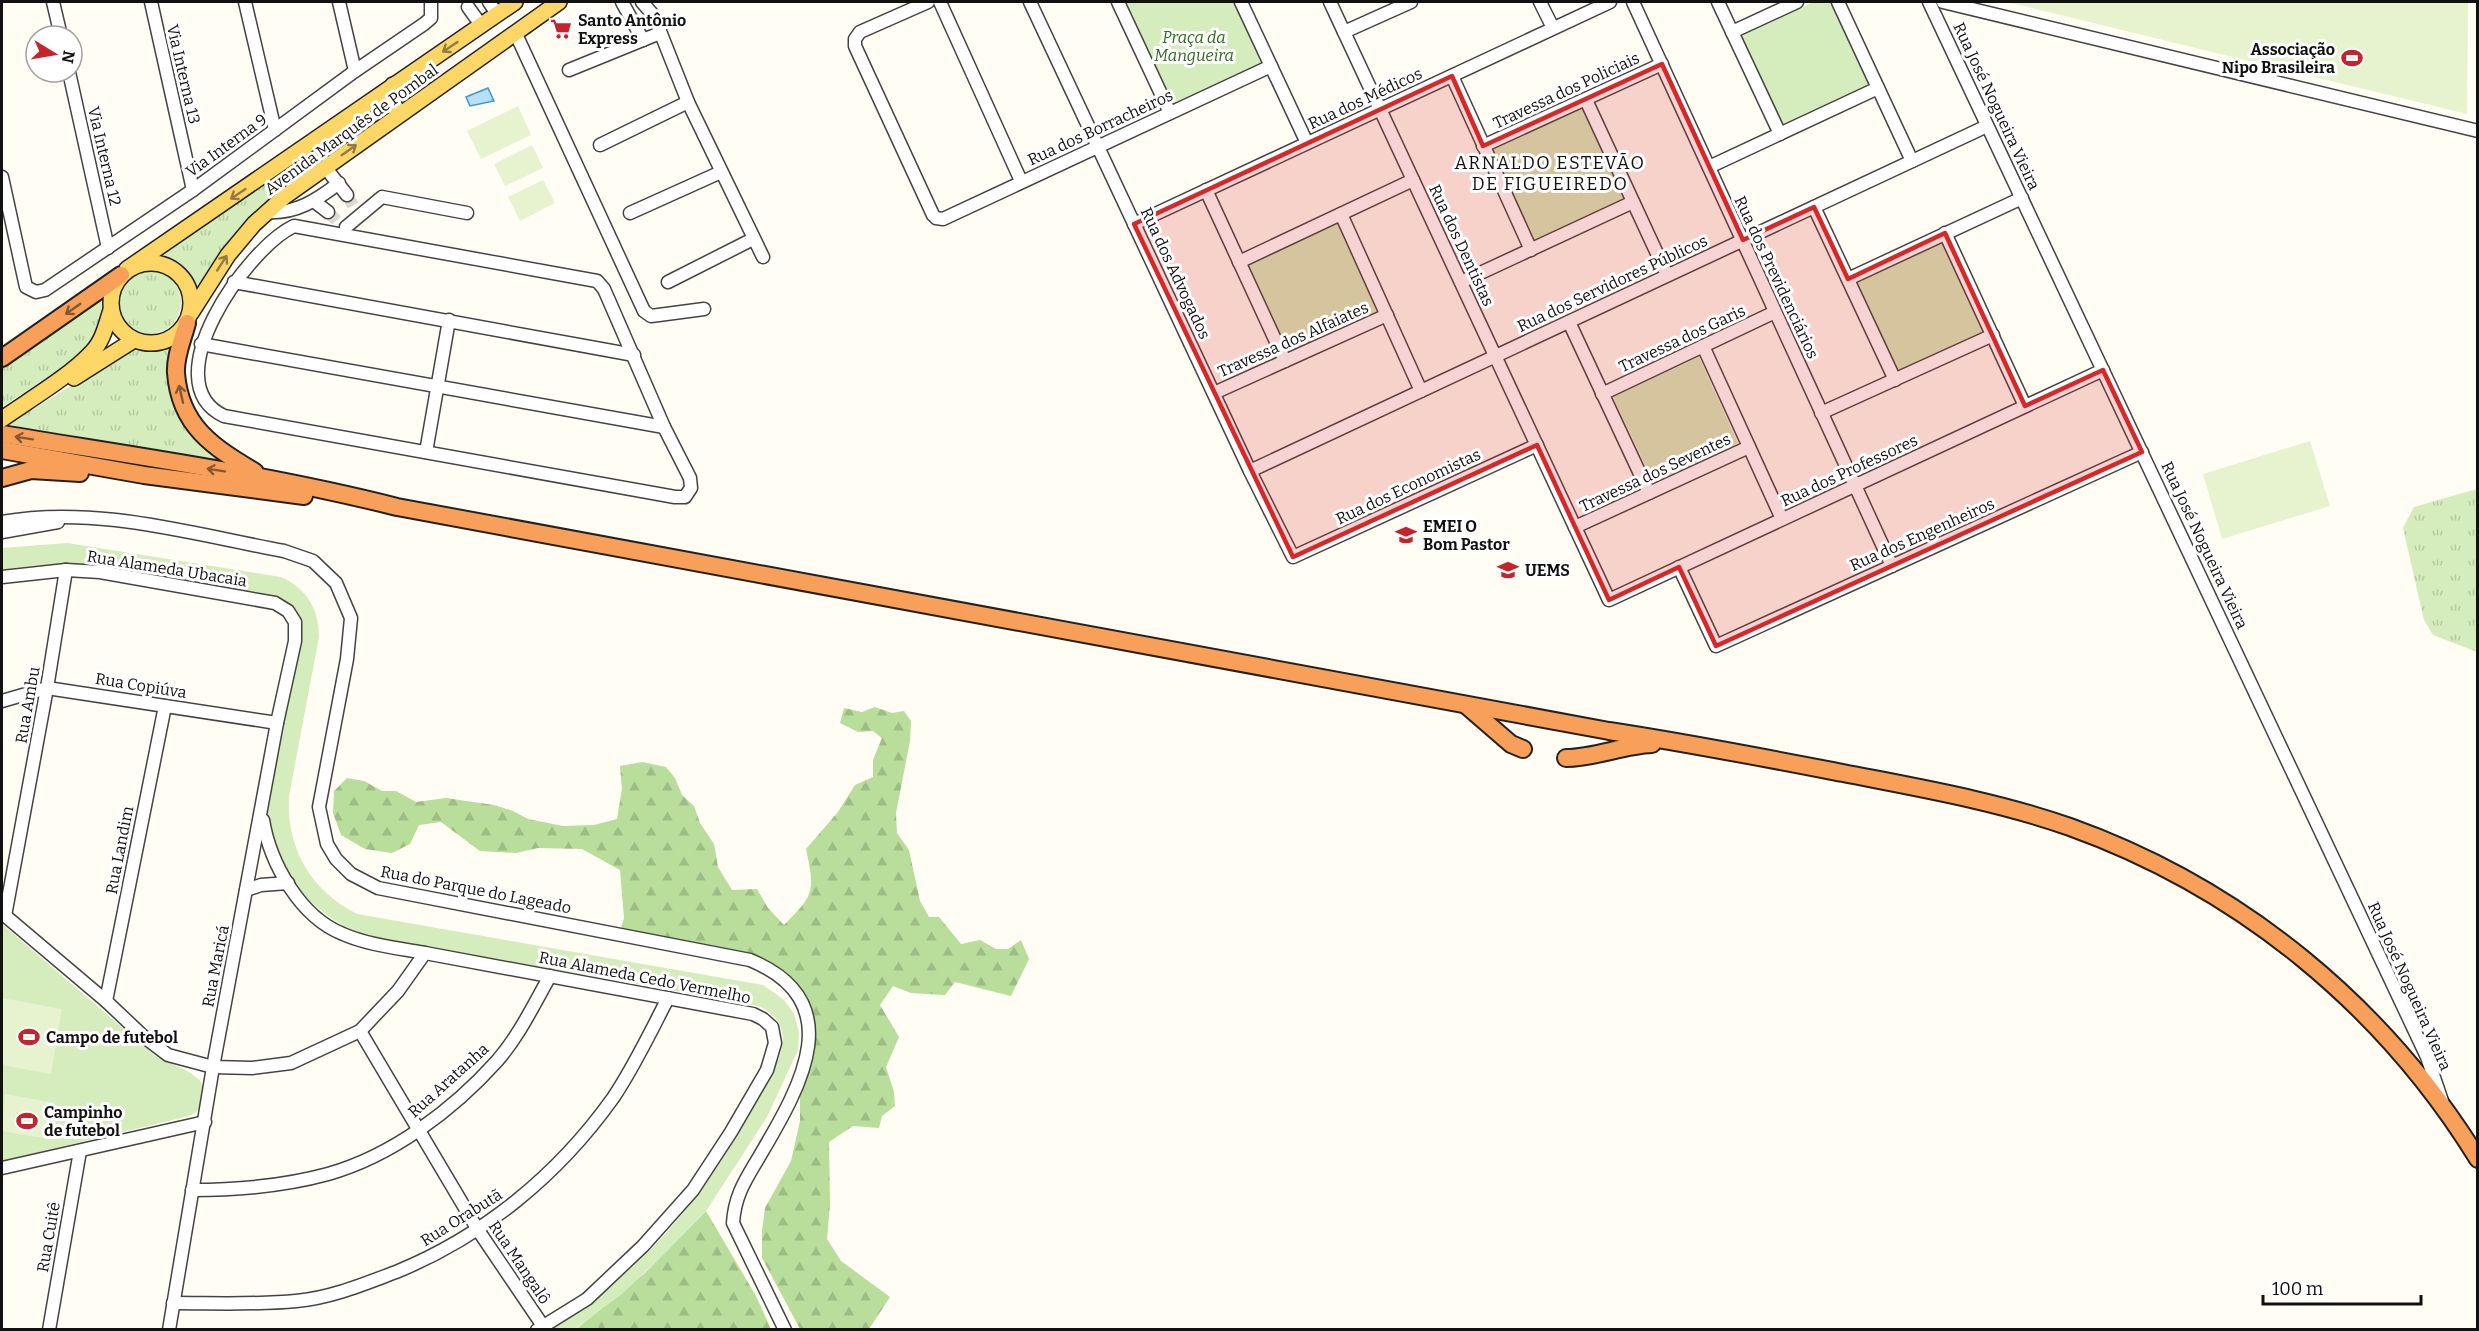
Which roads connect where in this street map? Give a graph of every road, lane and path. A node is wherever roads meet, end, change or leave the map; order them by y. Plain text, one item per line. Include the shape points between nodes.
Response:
1 (53, 2) edge
2 (151, 2) edge
3 (245, 2) edge
4 (339, 2) edge
5 (432, 2) edge
6 (512, 2) edge
7 (560, 2) edge
8 (622, 2) edge
9 (642, 2) edge
10 (928, 2) edge
11 (940, 2) edge
12 (1030, 2) edge
13 (1118, 2) edge
14 (1241, 2) edge
15 (1330, 2) edge
16 (1411, 2) edge
17 (1540, 2) edge
18 (1610, 2) edge
19 (1633, 2) edge
20 (1718, 2) edge
21 (1797, 2) edge
22 (1838, 2) edge
23 (1929, 2) edge
24 (1942, 2) edge
25 (468, 7) dead end
26 (493, 8) edge
27 (58, 24) edge
28 (480, 25) junction
29 (1553, 28) junction
30 (1344, 32) junction
31 (1732, 32) junction
32 (515, 33) junction
33 (660, 33) junction
34 (643, 40) junction
35 (1662, 64) junction
36 (1271, 66) junction
37 (569, 70) dead end
38 (355, 71) junction
39 (1452, 75) junction
40 (72, 84) edge
41 (393, 85) junction
42 (1878, 88) junction
43 (1586, 100) junction
44 (688, 102) junction
45 (1380, 109) junction
46 (1170, 113) junction
47 (399, 114) junction
48 (1987, 126) junction
49 (275, 130) junction
50 (2478, 131) edge
51 (1780, 134) junction
52 (1307, 143) junction
53 (600, 145) dead end
54 (1098, 146) junction
55 (1483, 146) junction
56 (1912, 161) junction
57 (325, 167) junction
58 (1709, 167) junction
59 (721, 172) junction
60 (2, 177) edge
61 (1413, 180) junction
62 (1021, 181) junction
63 (339, 183) junction
64 (193, 190) junction
65 (1206, 190) junction
66 (347, 195) tunnel mouth
67 (2022, 198) junction
68 (315, 202) junction
69 (1633, 202) junction
70 (1814, 207) junction
71 (355, 209) dead end
72 (267, 212) junction
73 (328, 212) tunnel mouth
74 (467, 213) dead end
75 (630, 213) dead end
76 (1341, 214) junction
77 (1134, 224) junction
78 (342, 225) junction
79 (1946, 233) junction
80 (355, 237) junction
81 (753, 239) junction
82 (1743, 240) junction
83 (108, 248) junction
84 (1531, 249) junction
85 (763, 257) dead end
86 (1239, 262) junction
87 (124, 272) junction
88 (1667, 275) junction
89 (1848, 279) junction
90 (234, 282) junction
91 (668, 282) dead end
92 (1461, 282) junction
93 (704, 309) dead end
94 (111, 310) junction
95 (1775, 312) junction
96 (1386, 315) junction
97 (189, 318) junction
98 (448, 320) junction
99 (1569, 322) junction
100 (1993, 335) junction
101 (134, 340) junction
102 (201, 344) junction
103 (1703, 346) junction
104 (634, 355) junction
105 (1495, 356) junction
106 (2, 358) edge
107 (1285, 361) junction
108 (2103, 370) junction
109 (1895, 380) junction
110 (437, 386) junction
111 (1421, 391) junction
112 (1214, 393) junction
113 (1602, 394) junction
114 (2025, 406) junction
115 (1821, 413) junction
116 (7, 419) edge
117 (664, 427) junction
118 (2, 434) edge
119 (1537, 445) junction
120 (1749, 447) junction
121 (2, 450) edge
122 (426, 452) junction
123 (2142, 452) junction
124 (1250, 471) junction
125 (144, 476) junction
126 (263, 477) junction
127 (2, 478) edge
128 (1855, 485) junction
129 (1649, 493) junction
130 (397, 507) junction
131 (82, 516) junction
132 (1782, 519) junction
133 (2, 522) edge
134 (1575, 527) junction
135 (2, 532) edge
136 (1293, 557) joint
137 (1892, 566) junction
138 (1679, 567) junction
139 (66, 570) junction
140 (2, 577) edge
141 (1609, 600) joint
142 (288, 611) joint
143 (47, 688) junction
144 (2, 701) edge
145 (1467, 705) junction
146 (165, 706) junction
147 (277, 723) junction
148 (1692, 743) junction
149 (1523, 749) dead end
150 (1566, 758) dead end
151 (262, 809) junction
152 (288, 883) junction
153 (246, 890) junction
154 (3, 914) edge
155 (425, 954) junction
156 (550, 976) junction
157 (668, 998) junction
158 (106, 1001) junction
159 (360, 1031) junction
160 (213, 1066) junction
161 (2444, 1106) junction
162 (205, 1122) junction
163 (420, 1129) junction
164 (80, 1151) junction
165 (2478, 1159) edge
166 (2, 1168) edge
167 (192, 1190) junction
168 (478, 1230) junction
169 (173, 1303) junction
170 (540, 1328) edge
171 (49, 1329) edge
172 (169, 1329) edge
173 (785, 1329) edge

1 - 27 street
2 - 64 street, Via Interna 13
3 - 49 street
4 - 38 street
5 - 38 street, Via Interna 9 via 431,18
6 - 26 main road, Avenida Marquês de Pombal
7 - 32 main road, Avenida Marquês de Pombal
8 - 34 street
9 - 33 street via 654,16
10 - 62 street, Rua dos Borracheiros via 860,32 855,46 933,215 943,219
11 - 62 street
12 - 54 street, Rua dos Advogados
13 - 46 street
14 - 36 street
15 - 30 street, Rua dos Dentistas
16 - 30 street
17 - 29 street
18 - 29 street, Rua dos Médicos
19 - 35 street, Rua dos Previdenciários
20 - 31 street
21 - 31 street
22 - 42 street
23 - 48 street, Rua José Nogueira Vieira
24 - 50 street
25 - 28 street
26 - 28 main road, Avenida Marquês de Pombal
28 -> 41 main road, Avenida Marquês de Pombal
29 - 39 street, Rua dos Médicos
30 - 45 street, Rua dos Dentistas
31 - 51 street
32 - 47 main road, Avenida Marquês de Pombal
32 - 93 street via 645,311 651,316
33 - 34 street
33 - 44 street
34 - 37 street
35 - 43 street, Travessa dos Policiais
35 - 58 street, Rua dos Previdenciários
36 - 46 street, Rua dos Borracheiros
36 - 52 street
38 - 49 street, Via Interna 9
39 - 45 street, Rua dos Médicos
39 - 55 street
40 - 83 street, Via Interna 12
41 - 47 main road via 391,100
41 -> 87 main road, Avenida Marquês de Pombal
42 - 51 street
42 - 56 street
43 - 55 street, Travessa dos Policiais
43 - 69 street
44 - 53 street
44 - 59 street
45 - 52 street, Rua dos Médicos
45 - 61 street, Rua dos Dentistas
46 - 54 street, Rua dos Borracheiros
57 -> 47 main road, Avenida Marquês de Pombal
48 - 56 street, Rua dos Servidores Públicos
48 - 67 street, Rua José Nogueira Vieira
49 - 64 street, Via Interna 9
51 - 58 street
52 - 65 street, Rua dos Médicos
54 - 62 street, Rua dos Borracheiros
54 - 77 street, Rua dos Advogados
55 - 84 street
56 - 70 street, Rua dos Servidores Públicos
57 - 63 street
57 - 72 main road, Avenida Marquês de Pombal
58 - 82 street, Rua dos Previdenciários
59 - 75 street
59 - 81 street
60 - 83 street, Via Interna 9 via 26,287 36,292 45,290
61 - 76 street
61 - 92 street, Rua dos Dentistas
63 - 66 street
63 - 68 street
64 - 83 street, Via Interna 9
65 - 77 street, Rua dos Médicos
65 - 86 street
67 - 79 street
67 - 108 street, Rua José Nogueira Vieira
68 - 72 street via 296,210
68 - 73 street
69 - 84 street
69 - 88 street
70 - 82 street, Rua dos Servidores Públicos
70 - 89 street
71 - 78 street
97 -> 72 main road, Avenida Marquês de Pombal via 228,255
74 - 78 street via 382,196
76 - 86 street
76 - 96 street
77 - 112 street, Rua dos Advogados
78 - 80 street
79 - 89 street
79 - 100 street
80 - 90 street via 294,226 282,231
80 - 104 street via 597,281
81 - 85 street
81 - 91 street
82 - 88 street, Rua dos Servidores Públicos
82 - 95 street, Rua dos Previdenciários
84 - 92 street
86 - 107 street
87 - 94 main road via 112,292
87 - 97 main road via 146,262 165,264 182,275 191,293
87 -> 106 highway
88 - 99 street, Rua dos Servidores Públicos
89 - 109 street
90 - 98 street
90 - 102 street
92 - 105 street, Rua dos Dentistas
94 - 101 main road via 124,333
94 - 116 main road via 92,352
95 - 103 street, Travessa dos Garis
95 - 115 street, Rua dos Previdenciários
96 - 107 street, Travessa dos Alfaiates
96 - 111 street
97 - 101 main road via 177,335 164,342
126 -> 97 highway via 202,436 185,411 176,372
98 - 104 street
98 - 110 street
99 - 105 street, Rua dos Servidores Públicos
99 - 113 street
100 - 109 street
100 - 114 street
101 - 116 main road
102 - 110 street
102 - 122 street via 199,378 213,411
103 - 113 street, Travessa dos Garis
103 - 120 street
104 - 117 street
105 - 111 street, Rua dos Servidores Públicos
105 - 119 street, Rua dos Dentistas
107 - 112 street, Travessa dos Alfaiates
108 - 114 street, Rua dos Professores
108 - 123 street, Rua José Nogueira Vieira
109 - 115 street
110 - 117 street
110 - 122 street
111 - 124 street, Rua dos Servidores Públicos
112 - 124 street, Rua dos Advogados
113 - 129 street
114 - 128 street, Rua dos Professores
115 - 128 street, Rua dos Previdenciários
117 - 122 street via 690,478 691,488 685,497
126 -> 118 highway
119 - 134 street, Rua dos Dentistas
119 - 136 street, Rua dos Economistas
120 - 129 street, Travessa dos Seventes
120 - 132 street
121 - 125 highway
123 - 137 street, Rua dos Engenheiros
123 - 161 street, Rua José Nogueira Vieira via 2427,1057
124 - 136 street, Rua dos Advogados
125 - 127 highway via 31,470
125 - 130 highway
126 - 130 highway
128 - 132 street, Rua dos Professores
128 - 137 street, Rua dos Previdenciários
129 - 134 street, Travessa dos Seventes
130 - 145 highway
131 - 133 street, Rua do Parque do Lageado
131 - 135 street, Rua do Parque do Lageado
131 - 173 street, Rua do Parque do Lageado via 284,551 313,561 336,583 351,618 319,807 327,844 351,874 378,888 750,960 771,969 793,987 806,1008 810,1035 807,1057 793,1093 742,1185 734,1205 733,1223
132 - 138 street, Rua dos Professores
134 - 141 street, Rua dos Dentistas
137 - 138 street, Rua dos Engenheiros via 1716,646
138 - 141 street, Rua dos Professores
139 - 140 street, Rua Alameda Ubacaia
139 - 142 street, Rua Alameda Ubacaia via 100,572 275,603
139 - 143 street, Rua Ambu
142 - 147 street, Rua Maricá via 295,622 295,641
143 - 144 street, Rua Copiúva
143 - 146 street, Rua Copiúva
143 - 154 street, Rua Ambu
145 - 148 highway
145 - 149 highway via 1511,744
146 - 147 street, Rua Copiúva
146 - 158 street, Rua Landim
147 - 151 street, Rua Maricá
148 - 150 highway via 1638,744
148 - 161 highway via 2013,809 2090,834 2157,863 2238,910 2295,951 2385,1034
151 - 152 street, Rua Alameda Cedo Vermelho via 266,837
151 - 153 street, Rua Maricá
152 - 153 street
152 - 155 street, Rua Alameda Cedo Vermelho via 318,919 342,934
153 - 160 street, Rua Maricá
154 - 158 street
155 - 156 street, Rua Alameda Cedo Vermelho
155 - 159 street via 398,991
156 - 157 street, Rua Alameda Cedo Vermelho
156 - 163 street, Rua Aratanha via 497,1060
157 - 168 street, Rua Orabutã via 613,1097 576,1143 542,1181
157 - 170 street, Rua Alameda Cedo Vermelho via 763,1019 772,1027 775,1043 767,1070 686,1198 643,1246 586,1299
158 - 160 street via 168,1055
159 - 160 street via 291,1063 252,1068
159 - 163 street, Rua Mangalô
160 - 162 street, Rua Maricá
161 - 165 highway
162 - 164 street
162 - 167 street, Rua Maricá
163 - 167 street, Rua Aratanha via 329,1174 269,1186
163 - 168 street, Rua Mangalô
164 - 166 street
164 - 171 street, Rua Cuitê
167 - 169 street, Rua Maricá
168 - 169 street, Rua Orabutã via 424,1260 355,1288 298,1301
168 - 170 street, Rua Mangalô
169 - 172 street, Rua Maricá

